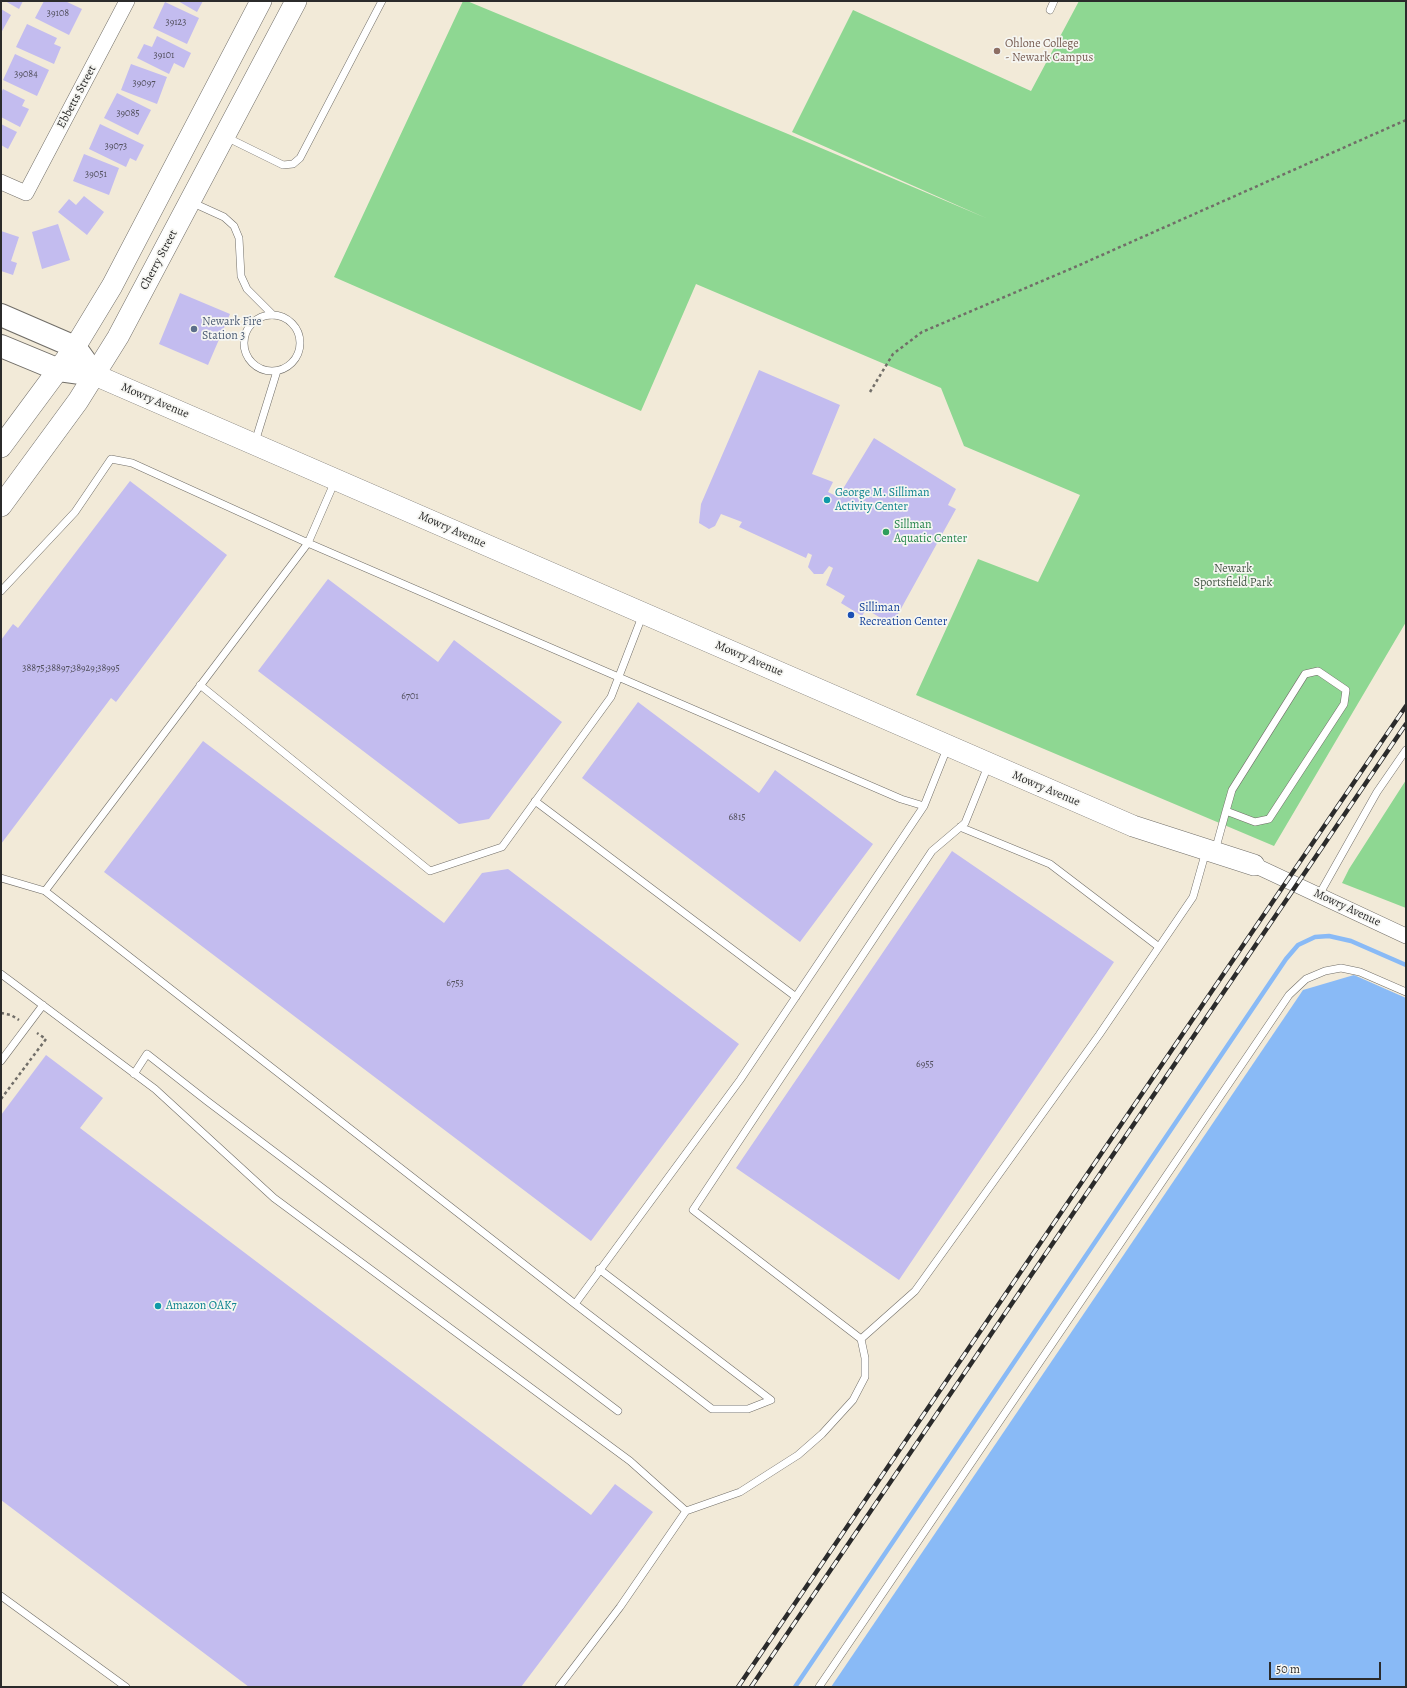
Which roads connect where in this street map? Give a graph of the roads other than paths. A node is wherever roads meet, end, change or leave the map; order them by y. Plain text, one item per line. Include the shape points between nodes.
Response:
1 (127, 1) edge
2 (261, 1) edge
3 (296, 1) edge
4 (382, 1) edge
5 (1054, 1) edge
6 (1050, 10) dead end
7 (224, 136) junction
8 (1, 182) edge
9 (190, 201) junction
10 (1, 315) edge
11 (273, 315) junction
12 (1, 346) edge
13 (75, 347) junction
14 (59, 370) junction
15 (277, 371) junction
16 (95, 375) junction
17 (254, 444) junction
18 (1, 447) edge
19 (336, 480) junction
20 (1, 506) edge
21 (308, 543) junction
22 (1, 591) edge
23 (643, 613) junction
24 (619, 676) junction
25 (200, 685) junction
26 (948, 746) junction
27 (1406, 750) edge
28 (989, 764) junction
29 (535, 801) junction
30 (924, 806) junction
31 (1226, 811) junction
32 (960, 827) junction
33 (1211, 850) junction
34 (1254, 865) joint
35 (1, 878) edge
36 (45, 891) junction
37 (1319, 895) junction
38 (1406, 936) edge
39 (1159, 947) junction
40 (1, 974) edge
41 (1406, 992) edge
42 (796, 997) junction
43 (43, 1005) junction
44 (1, 1061) edge
45 (134, 1074) junction
46 (599, 1269) junction
47 (575, 1304) junction
48 (861, 1339) junction
49 (618, 1411) dead end
50 (686, 1511) junction
51 (1, 1596) edge
52 (126, 1687) edge
53 (559, 1687) edge
54 (819, 1687) edge

1 - 8 street, Ebbetts Street via 26,193
2 - 13 main road via 112,286
3 - 7 main road, Cherry Street
4 - 7 lane via 300,158 293,164 283,165
5 - 6 lane
7 - 9 main road, Cherry Street
9 - 11 lane via 224,217 234,226 239,238 241,276 247,289
9 - 16 main road, Cherry Street
10 - 13 main road
11 - 15 lane via 290,322 300,337 298,355 293,363
11 - 15 lane via 264,316 252,324 245,336 244,345 251,362 267,371
12 - 14 main road, Mowry Avenue
13 - 14 main road
13 - 16 main road
14 - 16 main road, Mowry Avenue
14 - 18 main road
15 - 17 lane
16 - 17 main road, Mowry Avenue
16 - 20 main road, Cherry Street
17 - 19 main road, Mowry Avenue
19 - 21 lane
19 - 23 main road, Mowry Avenue
21 - 22 lane via 132,463 111,459 75,512
21 - 24 lane
21 - 25 lane
23 - 24 lane
23 - 26 main road, Mowry Avenue
24 - 29 lane via 611,697
24 - 30 lane via 901,799
25 - 29 lane via 430,871 502,847
25 - 36 lane
26 - 28 main road, Mowry Avenue
26 - 30 lane
27 - 37 lane via 1377,792
28 - 32 lane via 966,823
28 - 33 main road, Mowry Avenue via 1133,826
29 - 42 lane
30 - 42 lane
31 - 31 lane via 1232,790 1305,674 1318,671 1346,690 1344,704 1269,819 1255,822
31 - 33 lane
32 - 39 lane via 1050,864
32 - 48 lane via 932,851 693,1210
33 - 34 main road, Mowry Avenue
33 - 39 lane via 1193,897
34 - 37 street, Mowry Avenue
35 - 36 lane
36 - 47 lane
37 - 38 street, Mowry Avenue
39 - 48 lane via 915,1291
40 - 43 lane
41 - 54 lane via 1360,972 1341,968 1306,979 1289,995
42 - 46 lane via 740,1080
43 - 44 lane
43 - 45 lane
45 - 49 lane via 147,1054
45 - 50 lane via 154,1089 274,1198 630,1461
46 - 47 lane
46 - 47 lane via 771,1400 748,1409 712,1409
48 - 50 lane via 865,1377 853,1400 822,1434 798,1455 740,1492
50 - 53 lane via 620,1607
51 - 52 lane

